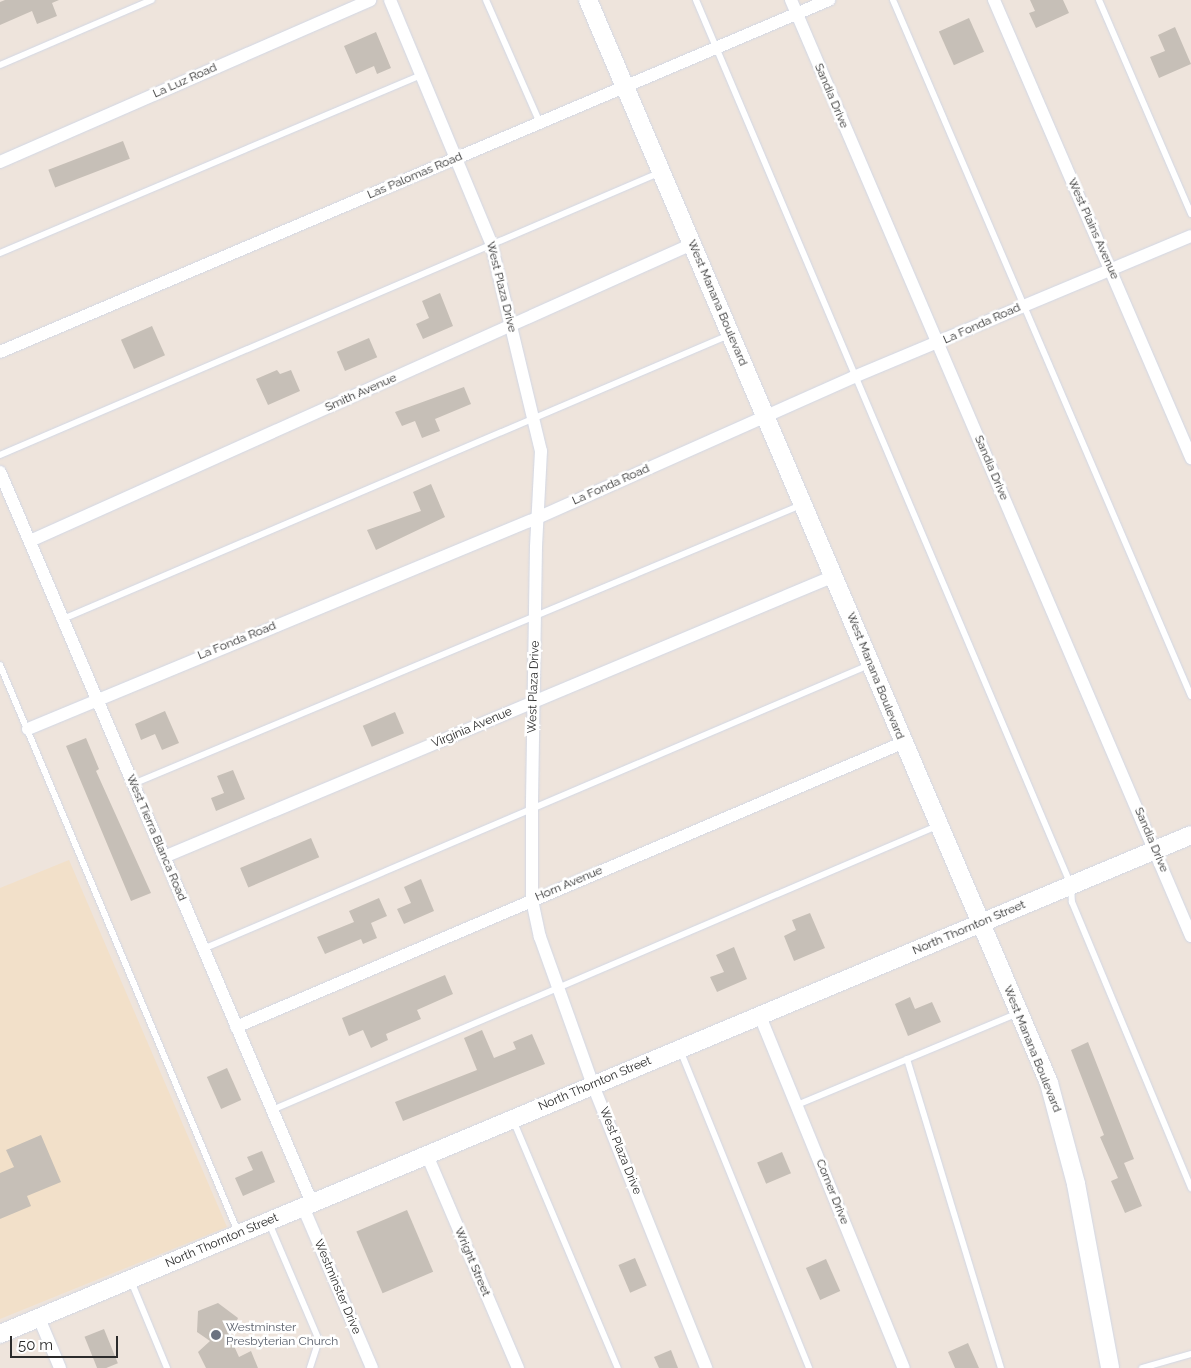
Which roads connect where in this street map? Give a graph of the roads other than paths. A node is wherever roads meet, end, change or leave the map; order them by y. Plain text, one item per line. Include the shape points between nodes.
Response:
1 (152, 0) edge
2 (370, 0) edge
3 (390, 0) edge
4 (486, 0) edge
5 (588, 0) edge
6 (696, 0) edge
7 (791, 0) edge
8 (829, 0) edge
9 (893, 0) edge
10 (994, 0) edge
11 (1099, 0) edge
12 (796, 14) junction
13 (716, 48) junction
14 (0, 65) edge
15 (422, 75) junction
16 (625, 87) junction
17 (540, 123) junction
18 (457, 158) junction
19 (0, 162) edge
20 (661, 172) junction
21 (1191, 214) edge
22 (1191, 236) edge
23 (491, 243) junction
24 (692, 244) junction
25 (0, 253) edge
26 (1111, 270) junction
27 (1024, 306) junction
28 (512, 325) junction
29 (730, 334) junction
30 (938, 344) junction
31 (0, 352) edge
32 (854, 377) junction
33 (766, 416) junction
34 (533, 417) junction
35 (0, 455) edge
36 (1191, 458) edge
37 (0, 472) edge
38 (803, 504) junction
39 (537, 518) junction
40 (30, 541) junction
41 (834, 576) junction
42 (536, 615) junction
43 (63, 618) junction
44 (870, 664) junction
45 (0, 666) edge
46 (1191, 696) edge
47 (97, 699) junction
48 (533, 702) junction
49 (28, 729) junction
50 (902, 743) junction
51 (133, 784) junction
52 (532, 811) junction
53 (938, 826) junction
54 (1191, 834) edge
55 (1155, 850) junction
56 (164, 857) junction
57 (1071, 885) junction
58 (532, 900) junction
59 (982, 924) junction
60 (1191, 936) edge
61 (203, 949) junction
62 (559, 989) junction
63 (1019, 1012) junction
64 (760, 1016) junction
65 (236, 1027) junction
66 (679, 1049) junction
67 (907, 1059) junction
68 (593, 1085) junction
69 (797, 1105) junction
70 (272, 1110) junction
71 (513, 1119) junction
72 (426, 1155) junction
73 (1191, 1188) edge
74 (307, 1205) junction
75 (269, 1221) junction
76 (239, 1234) junction
77 (130, 1279) junction
78 (39, 1318) junction
79 (0, 1334) edge
80 (1191, 1354) edge
81 (60, 1368) edge
82 (167, 1368) edge
83 (310, 1368) edge
84 (372, 1368) edge
85 (518, 1368) edge
86 (618, 1368) edge
87 (706, 1368) edge
88 (809, 1368) edge
89 (904, 1368) edge
90 (1001, 1368) edge
91 (1110, 1368) edge
92 (1142, 1368) edge

1 - 14 lane
2 - 19 street, La Luz Road
3 - 15 street, West Plaza Drive
4 - 17 lane
5 - 16 street, West Manana Boulevard
6 - 13 lane
7 - 12 street, Sandia Drive
8 - 12 street, Las Palomas Road
9 - 27 lane
10 - 26 street, West Plains Avenue
11 - 21 lane
12 - 13 street, Las Palomas Road
12 - 30 street, Sandia Drive
13 - 16 street, Las Palomas Road
13 - 32 lane
15 - 18 street, West Plaza Drive
15 - 25 lane
16 - 17 street, Las Palomas Road
16 - 20 street, West Manana Boulevard
17 - 18 street, Las Palomas Road
18 - 23 street, West Plaza Drive
18 - 31 street, Las Palomas Road
20 - 23 lane
20 - 24 street, West Manana Boulevard
22 - 26 street, La Fonda Road
23 - 28 street, West Plaza Drive
23 - 35 lane
24 - 28 street, Smith Avenue
24 - 29 street, West Manana Boulevard
26 - 27 street, La Fonda Road
26 - 36 street, West Plains Avenue
27 - 30 street, La Fonda Road
27 - 46 lane
28 - 34 street, West Plaza Drive
28 - 40 street, Smith Avenue
29 - 33 street, West Manana Boulevard
29 - 34 lane
30 - 32 street, La Fonda Road
30 - 55 street, Sandia Drive
32 - 33 street, La Fonda Road
32 - 57 lane
33 - 38 street, West Manana Boulevard
33 - 39 street, La Fonda Road
34 - 39 street, West Plaza Drive via 542,451
34 - 43 lane
37 - 40 street, West Tierra Blanca Road
38 - 41 street, West Manana Boulevard
38 - 42 lane
39 - 42 street, West Plaza Drive
39 - 47 street, La Fonda Road
40 - 43 street, West Tierra Blanca Road
41 - 44 street, West Manana Boulevard
41 - 48 street, Virginia Avenue
42 - 48 street, West Plaza Drive
42 - 51 lane
43 - 47 street, West Tierra Blanca Road
44 - 50 street, West Manana Boulevard
44 - 52 lane
45 - 49 lane
47 - 49 street, La Fonda Road
47 - 51 street, West Tierra Blanca Road
48 - 52 street, West Plaza Drive
48 - 56 street, Virginia Avenue
49 - 76 lane
50 - 53 street, West Manana Boulevard
50 - 58 street, Horn Avenue
51 - 56 street, West Tierra Blanca Road
52 - 58 street, West Plaza Drive
52 - 61 lane
53 - 59 street, West Manana Boulevard
53 - 62 lane
54 - 55 street, North Thornton Street
55 - 57 street, North Thornton Street
55 - 60 street, Sandia Drive
56 - 61 street, West Tierra Blanca Road
57 - 59 street, North Thornton Street
57 - 73 lane via 1072,902
58 - 62 street, West Plaza Drive
58 - 65 street, Horn Avenue
59 - 63 street, West Manana Boulevard
59 - 64 street, North Thornton Street
61 - 65 street, West Tierra Blanca Road
62 - 68 street, West Plaza Drive
62 - 70 lane
63 - 67 lane
63 - 91 street, West Manana Boulevard via 1062,1127
64 - 66 street, North Thornton Street
64 - 69 street, Comer Drive
65 - 70 street, West Tierra Blanca Road
66 - 68 street, North Thornton Street
66 - 88 lane
67 - 69 lane
67 - 90 lane
68 - 71 street, North Thornton Street
68 - 87 street, West Plaza Drive
69 - 89 street, Comer Drive
70 - 74 street, West Tierra Blanca Road
71 - 72 street, North Thornton Street
71 - 86 lane
72 - 74 street, North Thornton Street
72 - 85 street, Wright Street
74 - 75 street, North Thornton Street
74 - 84 street, Westminster Drive
75 - 76 street, North Thornton Street
75 - 83 lane via 319,1340
76 - 77 street, North Thornton Street
77 - 78 street, North Thornton Street
77 - 82 lane
78 - 79 street, North Thornton Street
78 - 81 street
80 - 92 lane

